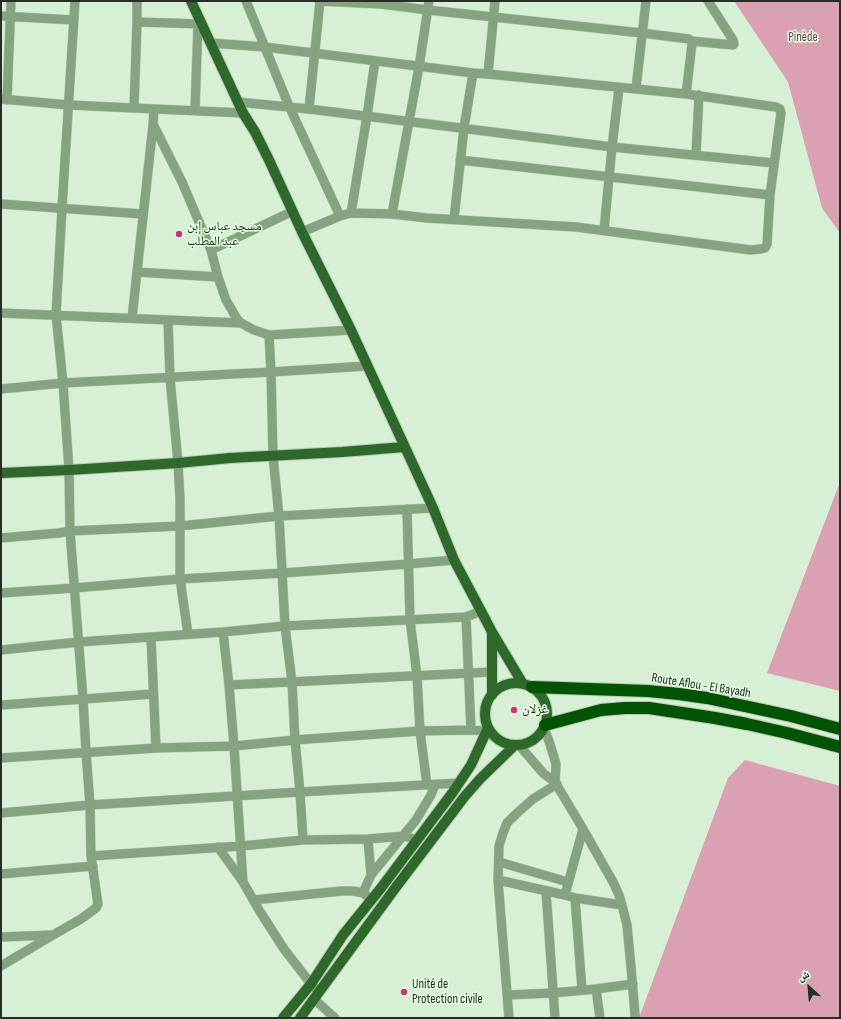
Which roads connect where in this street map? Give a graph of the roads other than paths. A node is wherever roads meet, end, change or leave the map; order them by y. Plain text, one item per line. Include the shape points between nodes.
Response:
1 (11, 1) edge
2 (75, 1) edge
3 (137, 1) edge
4 (191, 1) edge
5 (246, 1) edge
6 (320, 1) edge
7 (495, 1) edge
8 (646, 1) edge
9 (708, 1) edge
10 (381, 2) edge
11 (428, 5) edge
12 (6, 16) edge
13 (493, 16) junction
14 (74, 20) junction
15 (137, 22) junction
16 (200, 24) junction
17 (642, 32) junction
18 (691, 41) junction
19 (211, 44) junction
20 (265, 47) junction
21 (314, 54) junction
22 (375, 62) junction
23 (419, 67) junction
24 (473, 73) junction
25 (488, 74) junction
26 (619, 88) junction
27 (636, 88) junction
28 (686, 94) junction
29 (700, 95) junction
30 (4, 99) edge
31 (238, 102) junction
32 (69, 105) junction
33 (288, 106) junction
34 (134, 108) junction
35 (154, 109) junction
36 (309, 109) junction
37 (195, 110) junction
38 (243, 113) junction
39 (367, 116) junction
40 (410, 122) junction
41 (153, 124) junction
42 (464, 128) junction
43 (612, 147) junction
44 (696, 155) junction
45 (460, 160) junction
46 (774, 163) junction
47 (610, 177) junction
48 (770, 195) junction
49 (1, 204) edge
50 (62, 208) junction
51 (293, 211) junction
52 (351, 213) junction
53 (143, 214) junction
54 (392, 214) junction
55 (340, 216) junction
56 (454, 219) junction
57 (604, 230) junction
58 (302, 232) junction
59 (211, 250) junction
60 (137, 272) junction
61 (218, 277) junction
62 (1, 313) edge
63 (56, 315) junction
64 (132, 318) junction
65 (168, 320) junction
66 (241, 323) junction
67 (351, 330) junction
68 (269, 335) junction
69 (367, 366) junction
70 (271, 372) junction
71 (170, 378) junction
72 (63, 383) junction
73 (1, 389) edge
74 (404, 447) junction
75 (273, 456) junction
76 (178, 463) junction
77 (69, 470) junction
78 (1, 473) edge
79 (433, 508) junction
80 (407, 509) junction
81 (279, 516) junction
82 (180, 526) junction
83 (70, 531) junction
84 (1, 538) edge
85 (454, 560) junction
86 (408, 564) junction
87 (283, 573) junction
88 (180, 579) junction
89 (74, 588) junction
90 (1, 593) edge
91 (481, 611) junction
92 (466, 616) junction
93 (410, 620) junction
94 (286, 626) junction
95 (223, 632) junction
96 (492, 632) junction
97 (188, 634) junction
98 (151, 637) junction
99 (79, 642) junction
100 (1, 650) edge
101 (492, 672) junction
102 (468, 673) junction
103 (417, 676) junction
104 (292, 682) junction
105 (229, 685) junction
106 (527, 685) junction
107 (153, 694) junction
108 (492, 696) junction
109 (83, 699) junction
110 (1, 705) edge
111 (545, 727) junction
112 (840, 728) edge
113 (471, 730) junction
114 (488, 730) junction
115 (420, 731) junction
116 (295, 740) junction
117 (517, 745) junction
118 (234, 746) junction
119 (156, 748) junction
120 (840, 748) edge
121 (86, 752) junction
122 (1, 758) edge
123 (459, 783) junction
124 (556, 783) junction
125 (431, 785) junction
126 (300, 792) junction
127 (238, 797) junction
128 (90, 805) junction
129 (1, 813) edge
130 (583, 829) junction
131 (404, 836) junction
132 (368, 838) junction
133 (303, 840) junction
134 (417, 840) junction
135 (241, 846) junction
136 (218, 848) junction
137 (92, 861) junction
138 (498, 862) junction
139 (1, 874) edge
140 (371, 875) junction
141 (498, 880) junction
142 (243, 882) junction
143 (568, 882) junction
144 (546, 891) junction
145 (566, 895) junction
146 (367, 896) junction
147 (575, 898) junction
148 (253, 900) junction
149 (622, 905) junction
150 (53, 935) junction
151 (1, 937) edge
152 (1, 966) edge
153 (311, 984) junction
154 (633, 984) junction
155 (596, 989) junction
156 (582, 990) junction
157 (553, 993) junction
158 (508, 995) junction
159 (316, 996) junction
160 (283, 1018) edge
161 (300, 1018) edge
162 (335, 1018) edge
163 (509, 1018) edge
164 (555, 1018) edge
165 (600, 1018) edge
166 (636, 1018) edge

1 - 12 street
2 - 14 street
3 - 15 street
4 - 16 main road
5 - 20 street
6 - 10 street
6 - 21 street
7 - 13 street
8 - 17 street
9 - 18 street via 734,44
10 - 11 street
11 - 13 street
11 - 23 street
12 - 14 street
12 - 30 street
13 - 17 street
13 - 25 street
14 - 32 street
15 - 16 street
15 - 34 street
16 - 19 main road
16 - 37 street
17 - 18 street
17 - 27 street
18 - 28 street
19 - 20 street
19 - 31 main road
20 - 21 street
20 - 33 street
21 - 22 street
21 - 36 street
22 - 23 street
22 - 39 street
23 - 24 street
23 - 40 street
24 - 25 street
24 - 42 street
25 - 26 street
26 - 27 street
26 - 43 street
27 - 28 street
28 - 29 street
29 - 44 street
29 - 46 street via 778,108 781,113
30 - 32 street
31 - 33 street
31 - 38 main road
32 - 34 street
32 - 50 street
33 - 36 street
33 - 55 street
34 - 35 street
35 - 37 street
35 - 41 street
36 - 39 street
37 - 38 street
38 - 51 main road via 255,132
39 - 40 street
39 - 52 street
40 - 42 street
40 - 54 street
41 - 53 street
41 - 59 street via 182,182
42 - 43 street
42 - 45 street
43 - 44 street
43 - 47 street
44 - 46 street
45 - 47 street
45 - 56 street
46 - 48 street
47 - 48 street
47 - 57 street
48 - 57 street via 767,244 761,249 751,250
49 - 50 street
50 - 53 street
50 - 63 street
51 - 58 main road
51 - 59 street
52 - 54 street
52 - 55 street
53 - 60 street
54 - 56 street
55 - 58 street
56 - 57 street
58 - 67 main road
59 - 61 street
60 - 61 street
60 - 64 street
61 - 66 street via 226,300
62 - 63 street
63 - 64 street
63 - 72 street
64 - 65 street
65 - 66 street
65 - 71 street
66 - 68 street
67 - 68 street
67 - 69 main road
68 - 70 street
69 - 70 street
69 - 74 main road
70 - 71 street
70 - 75 street
71 - 72 street
71 - 76 street
72 - 73 street
72 - 77 street
74 - 75 main road
74 - 79 main road
75 - 76 main road
75 - 81 street
76 - 77 main road
76 - 82 street
77 - 78 main road
77 - 83 street
79 - 80 street
79 - 85 main road
80 - 81 street
80 - 86 street
81 - 82 street
81 - 87 street
82 - 83 street
82 - 88 street
83 - 84 street
83 - 89 street
85 - 86 street
85 - 91 main road
86 - 87 street
86 - 93 street
87 - 88 street
87 - 94 street
88 - 89 street
88 - 97 street
89 - 90 street
89 - 99 street
91 - 92 street
91 - 96 main road
92 - 93 street
92 - 102 street
93 - 94 street
93 - 103 street
94 - 95 street
94 - 104 street
95 - 97 street
95 - 105 street
96 - 101 main road
96 - 106 main road
97 - 98 street
98 - 99 street
98 - 107 street
99 - 100 street
99 - 109 street
101 - 102 street
101 - 108 main road
102 - 103 street
102 - 113 street
103 - 104 street
103 - 115 street
104 - 105 street
104 - 116 street
105 - 118 street
106 - 108 main road via 506,685
106 - 111 main road via 539,692 544,700 547,708
106 - 112 highway, Route Aflou - El Bayadh via 679,694
107 - 109 street
107 - 119 street
108 - 114 main road via 485,711
109 - 110 street
109 - 121 street
111 - 117 main road via 534,740
111 - 120 highway via 601,710 649,708 747,724
111 - 124 street via 556,764
113 - 114 street
113 - 115 street
114 - 117 main road via 507,744
114 - 123 main road
115 - 116 street
115 - 125 street
116 - 118 street
116 - 126 street
117 - 124 street
117 - 159 main road via 465,796
118 - 119 street
118 - 127 street
119 - 121 street
121 - 122 street
121 - 128 street
123 - 125 street
123 - 134 main road
124 - 130 street
124 - 138 street via 533,799 507,824 502,833
125 - 126 street
125 - 131 street via 431,795
126 - 127 street
126 - 133 street
127 - 128 street
127 - 135 street
128 - 129 street
128 - 137 street
130 - 143 street
130 - 149 street via 613,882
131 - 132 street
131 - 134 street
131 - 140 street
132 - 133 street
132 - 140 street
133 - 135 street
134 - 146 main road
135 - 136 street
135 - 142 street
136 - 137 street
136 - 142 street
137 - 139 street
137 - 150 street via 98,900 96,908
138 - 141 street
138 - 143 street
140 - 146 street
141 - 144 street
141 - 158 street
142 - 148 street
143 - 145 street
144 - 145 street
144 - 157 street
145 - 147 street
146 - 148 street via 353,891 342,891
146 - 153 main road
147 - 149 street
147 - 156 street
148 - 153 street via 284,949
149 - 154 street via 627,925
150 - 151 street
150 - 152 street
153 - 159 street
153 - 160 main road
154 - 155 street
154 - 166 street
155 - 156 street
155 - 165 street
156 - 157 street
157 - 158 street
157 - 164 street
158 - 163 street
159 - 161 main road
159 - 162 street

